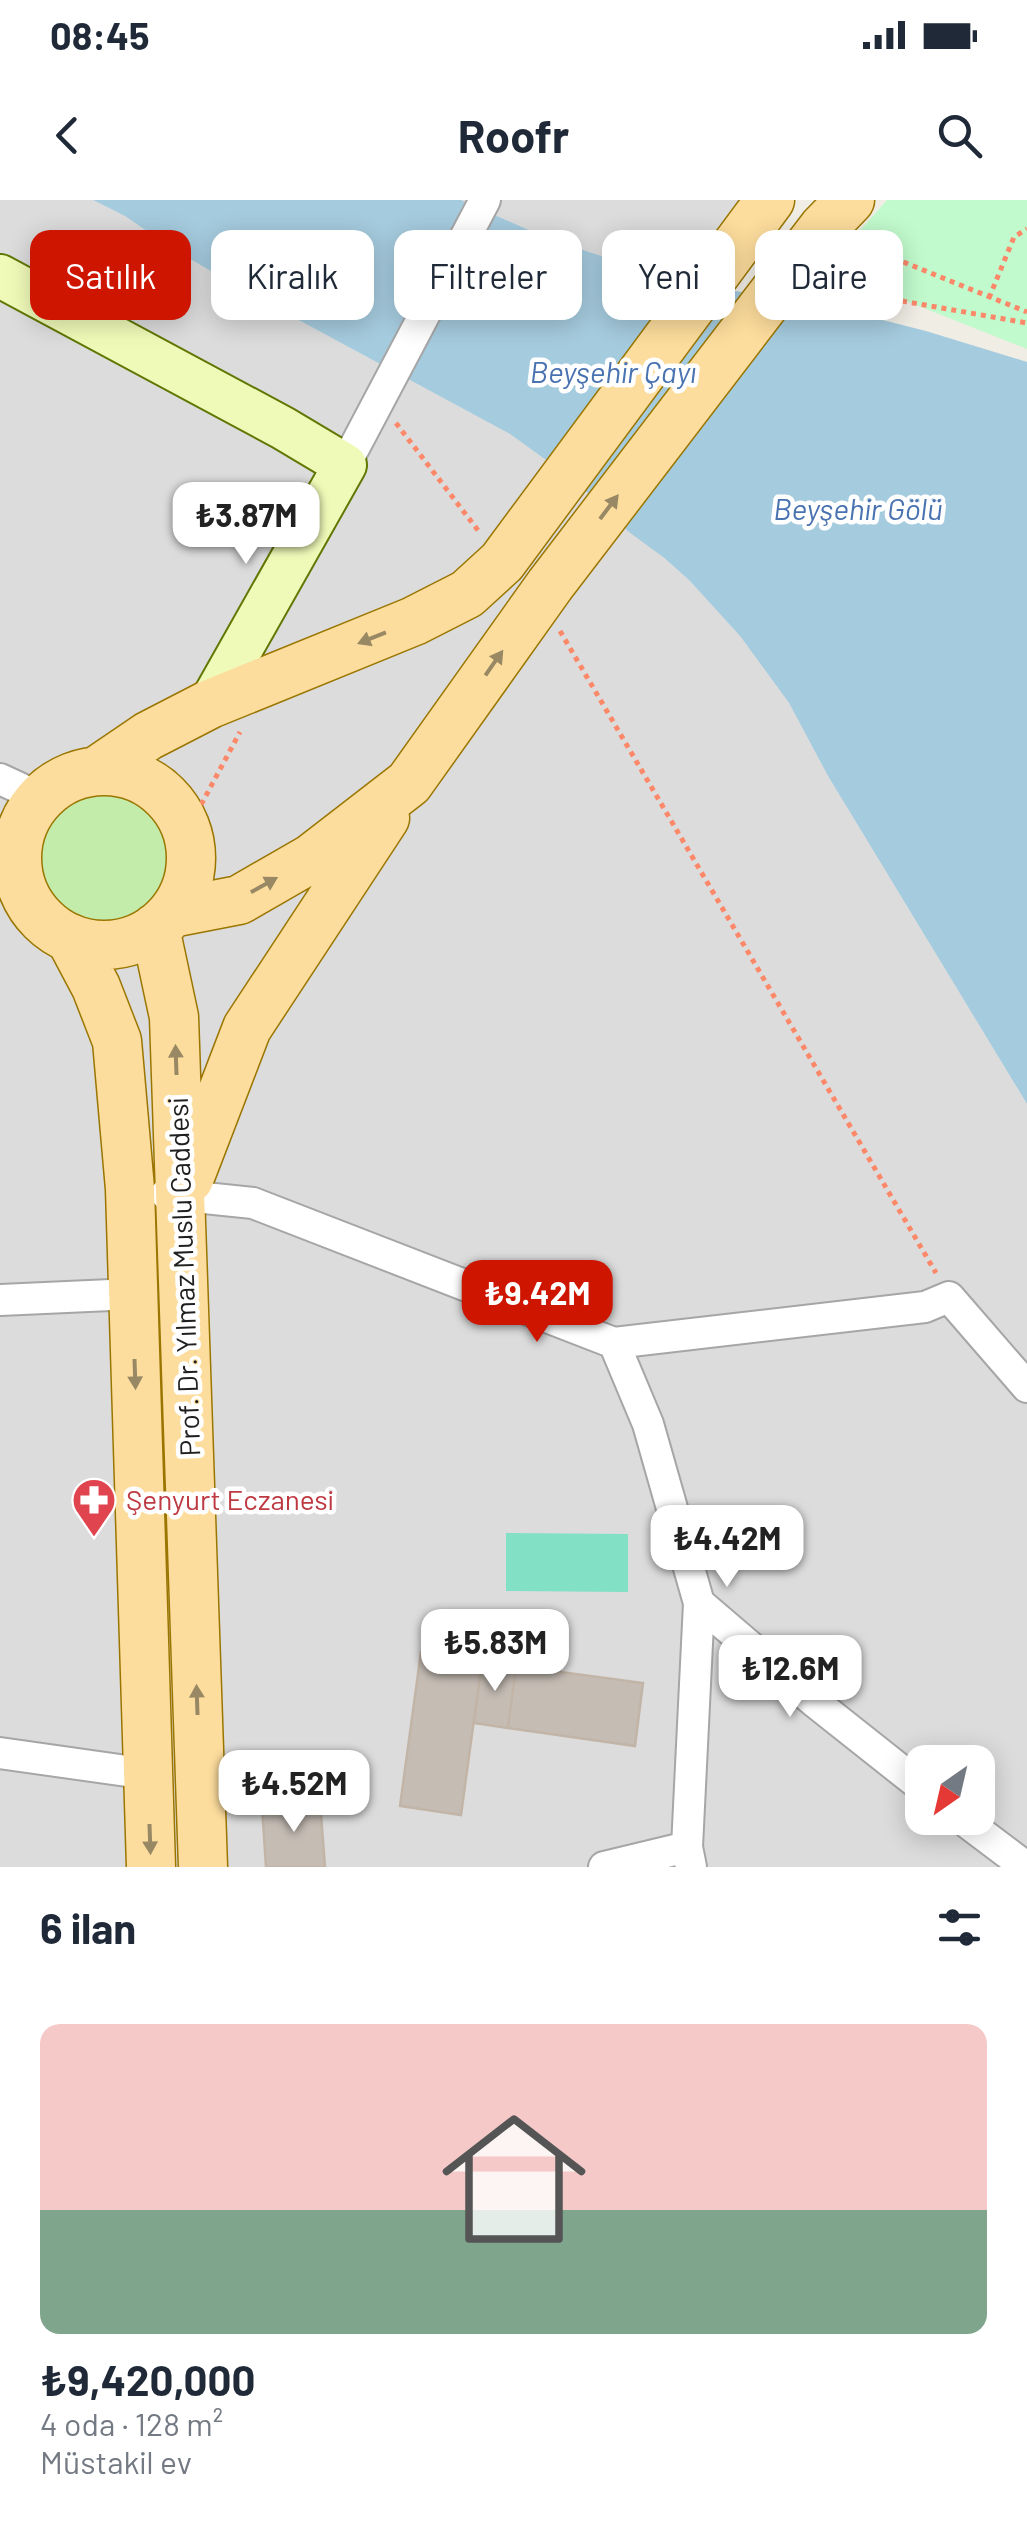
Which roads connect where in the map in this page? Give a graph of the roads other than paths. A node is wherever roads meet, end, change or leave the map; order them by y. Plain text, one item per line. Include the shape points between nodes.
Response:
1 (485, 200) edge
2 (770, 200) edge
3 (836, 215) edge
4 (0, 276) edge
5 (345, 465) junction
6 (226, 717) junction
7 (98, 770) junction
8 (409, 783) junction
9 (18, 804) edge
10 (0, 920) edge
11 (164, 921) junction
12 (61, 932) junction
13 (130, 1189) junction
14 (182, 1196) junction
15 (133, 1294) junction
16 (0, 1300) edge
17 (614, 1343) junction
18 (1027, 1387) edge
19 (699, 1603) junction
20 (0, 1754) edge
21 (148, 1774) junction
22 (905, 1774) edge
23 (984, 1835) edge
24 (689, 1857) edge
25 (151, 1867) edge
26 (202, 1867) edge
27 (604, 1867) edge
28 (1026, 1867) edge

1 - 5 street
2 -> 6 main road via 507,556 467,594
8 -> 3 main road via 544,594
4 - 5 street
5 - 6 street
6 - 7 main road via 148,736
7 - 9 main road via 71,776
7 - 11 main road via 153,786 187,831 186,888
11 -> 8 main road via 238,900 312,858
8 - 14 main road via 247,1028
9 - 12 main road via 21,886 33,908
10 - 12 main road
11 - 12 main road via 114,944
14 -> 11 main road, Prof. Dr. Yılmaz Muslu Caddesi
12 - 13 main road, Prof. Dr. Yılmaz Muslu Caddesi via 96,987 117,1041
13 - 14 street
13 - 15 main road, Prof. Dr. Yılmaz Muslu Caddesi
14 - 17 street via 252,1203
26 -> 14 main road, Prof. Dr. Yılmaz Muslu Caddesi
15 - 16 street
15 -> 21 main road, Prof. Dr. Yılmaz Muslu Caddesi
17 - 18 street via 925,1307 949,1297
17 - 19 street via 648,1424
19 - 22 street
19 - 24 street
20 - 21 street
21 -> 25 main road, Prof. Dr. Yılmaz Muslu Caddesi
23 - 28 street
24 - 27 street

